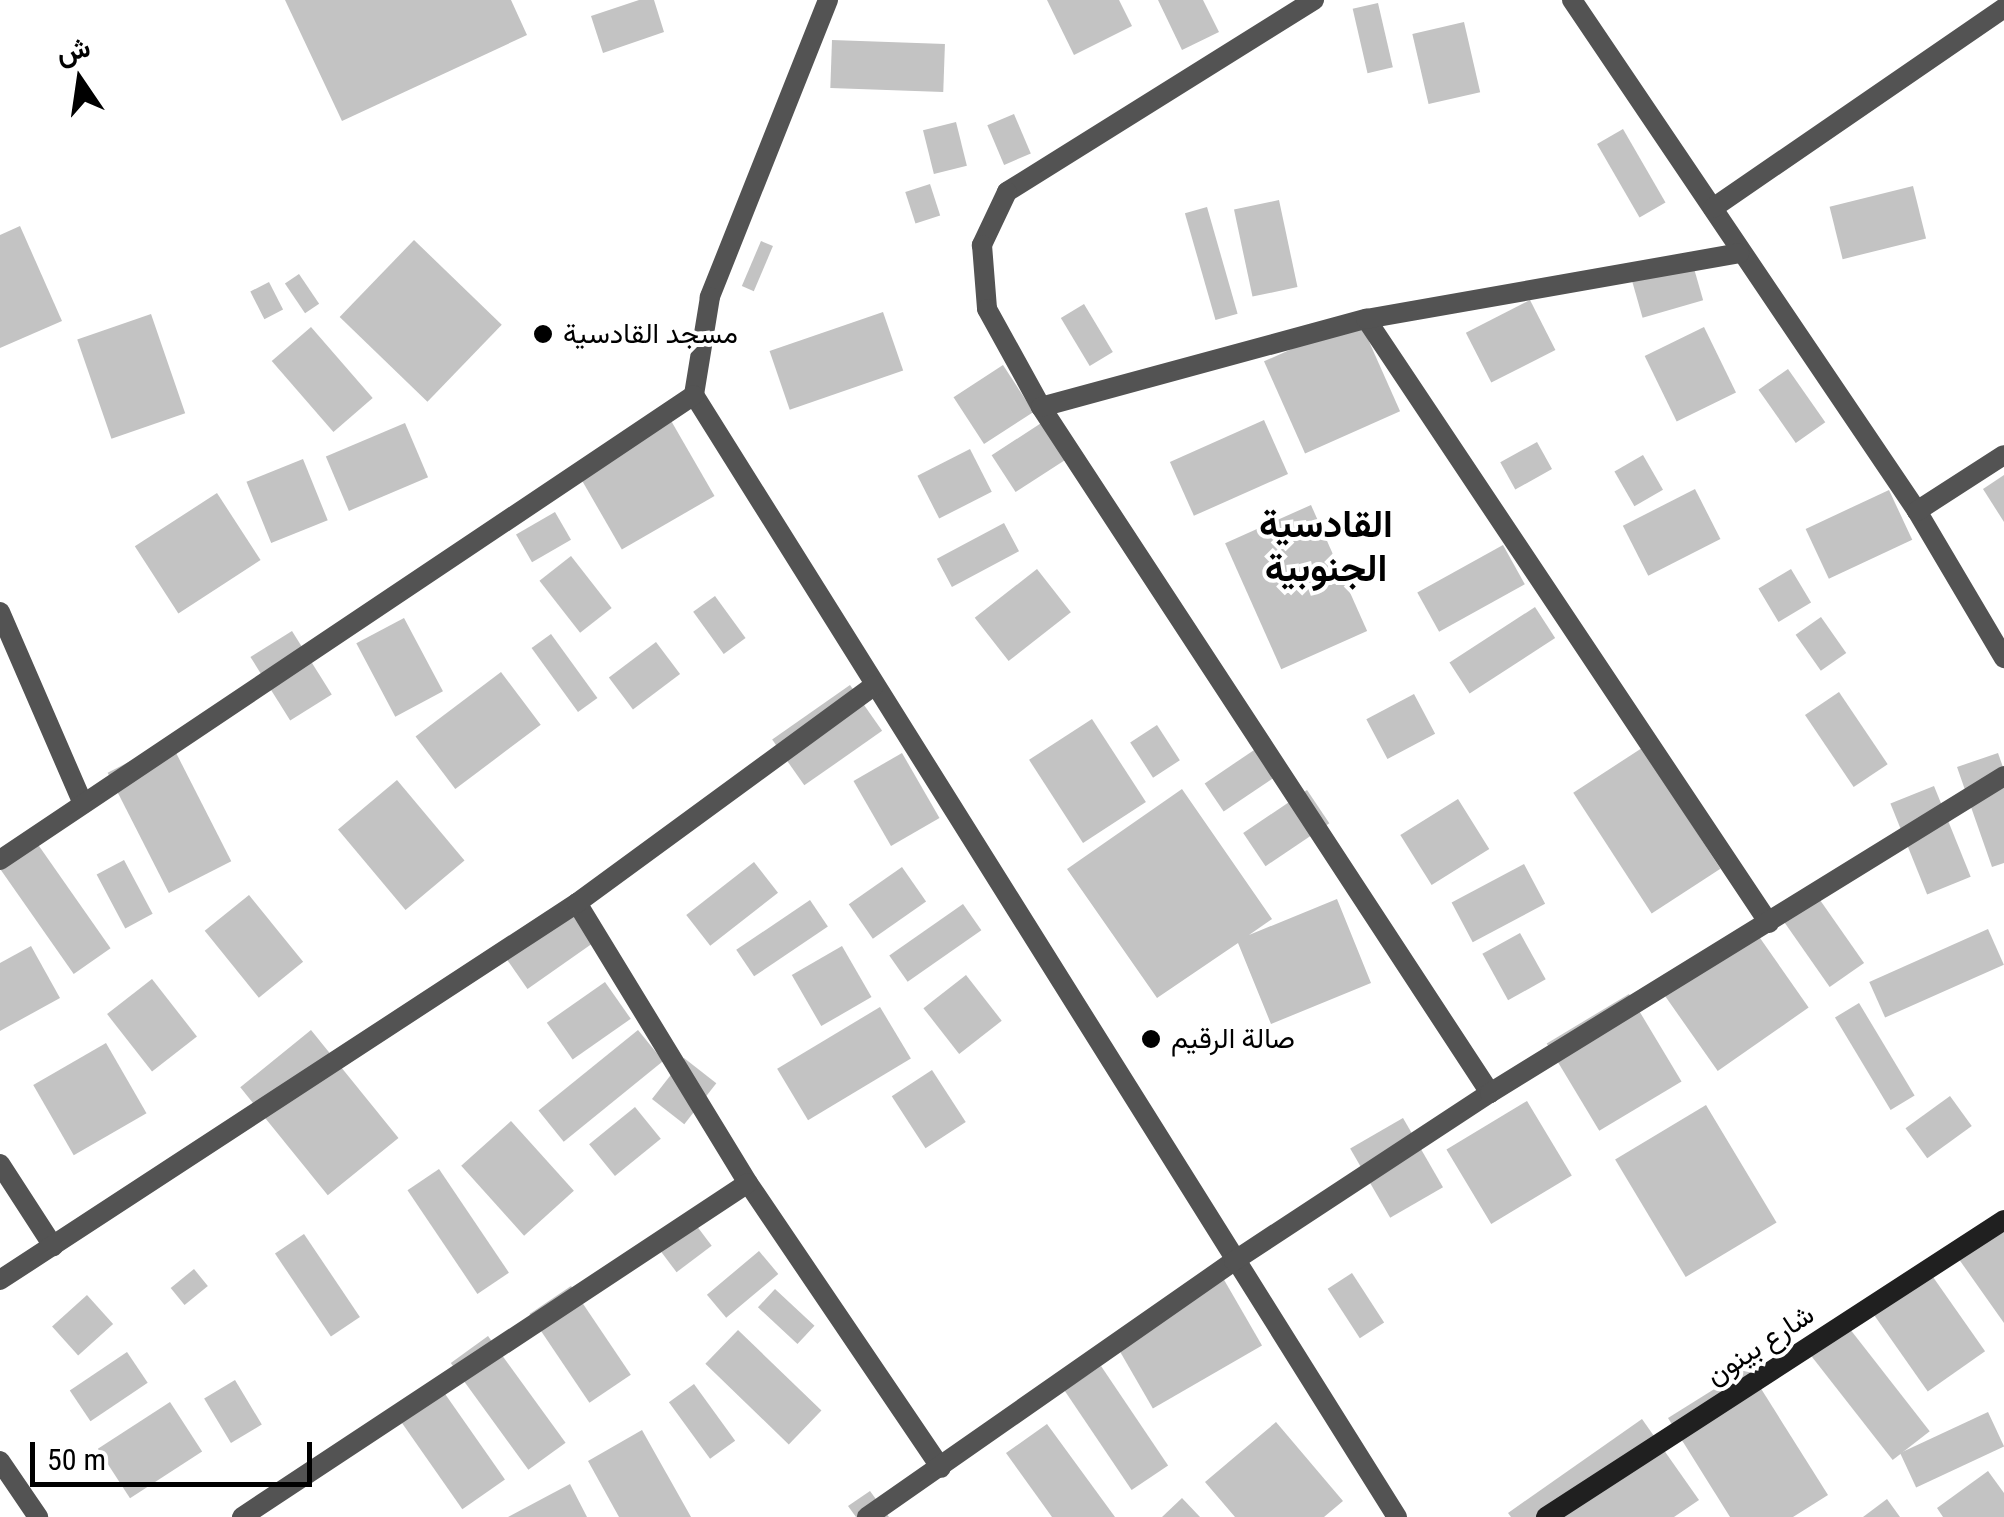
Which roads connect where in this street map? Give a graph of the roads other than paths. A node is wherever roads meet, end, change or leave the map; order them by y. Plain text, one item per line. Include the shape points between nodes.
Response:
1 (828, 0) edge
2 (1314, 0) edge
3 (1572, 0) edge
4 (2004, 8) edge
5 (1714, 208) junction
6 (1739, 254) junction
7 (1366, 319) junction
8 (694, 395) junction
9 (1042, 407) junction
10 (2004, 455) edge
11 (1917, 512) junction
12 (0, 612) edge
13 (2004, 658) edge
14 (874, 686) junction
15 (2004, 776) edge
16 (83, 804) junction
17 (0, 860) edge
18 (577, 902) junction
19 (1769, 923) junction
20 (1490, 1093) junction
21 (0, 1164) edge
22 (748, 1183) junction
23 (2004, 1220) edge
24 (53, 1246) junction
25 (1234, 1261) junction
26 (0, 1280) edge
27 (0, 1461) edge
28 (941, 1468) junction
29 (38, 1517) edge
30 (242, 1517) edge
31 (867, 1517) edge
32 (1397, 1517) edge
33 (1546, 1517) edge

1 - 8 street via 710,296
2 - 9 street via 1007,192 982,244 987,309
3 - 5 street
4 - 5 street
5 - 6 street
6 - 7 street
6 - 11 street
7 - 9 street
7 - 19 street
8 - 14 street
8 - 16 street
9 - 20 street
10 - 11 street
11 - 13 street
12 - 16 street
14 - 18 street
14 - 25 street
15 - 19 street
16 - 17 street
18 - 22 street
18 - 24 street
19 - 20 street
20 - 25 street
21 - 24 street
22 - 28 street
22 - 30 street
23 - 33 street, شارع بينون
24 - 26 street
25 - 28 street
25 - 32 street
27 - 29 street
28 - 31 street

